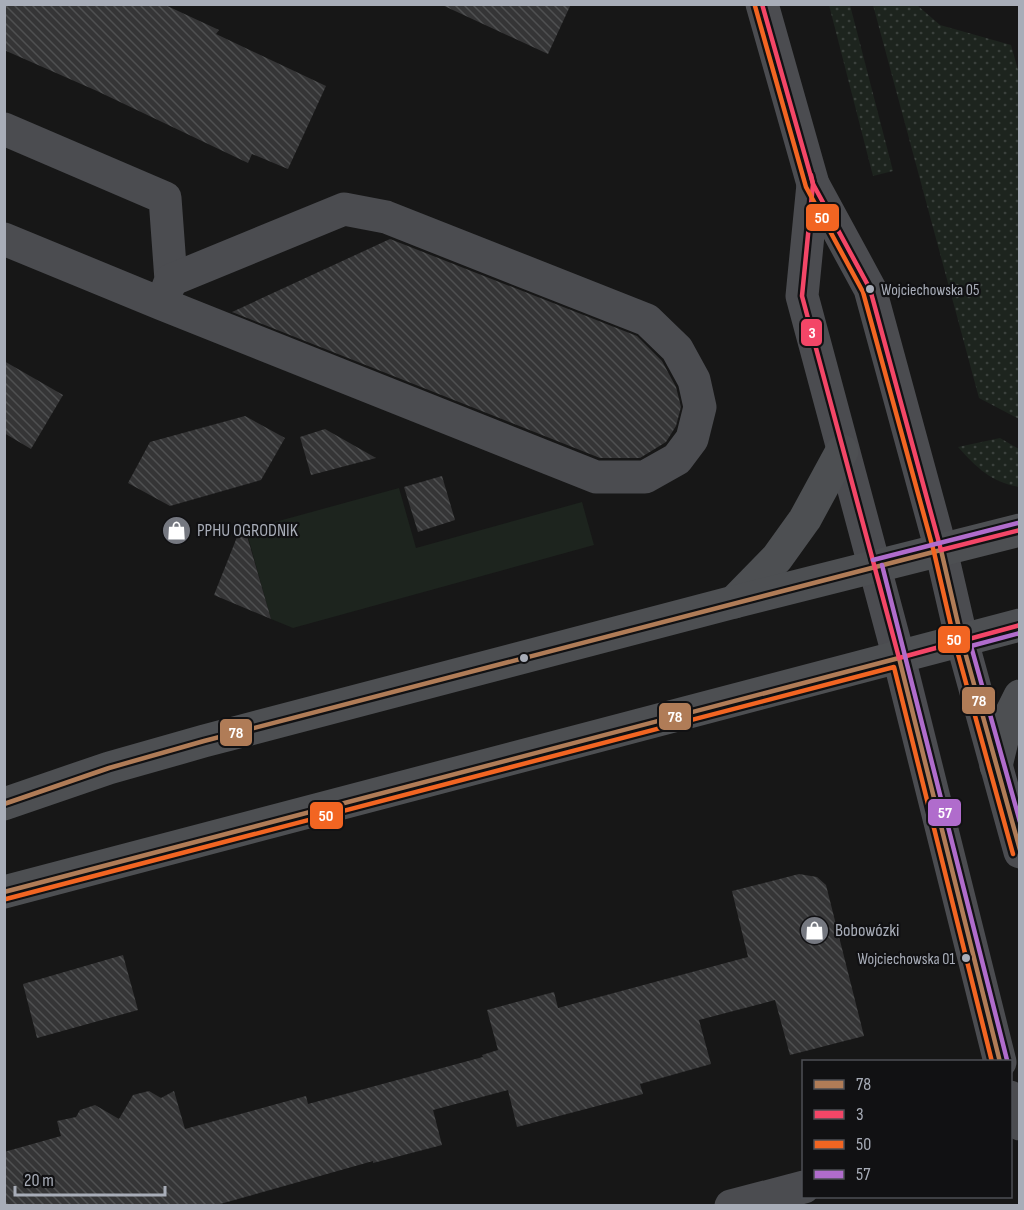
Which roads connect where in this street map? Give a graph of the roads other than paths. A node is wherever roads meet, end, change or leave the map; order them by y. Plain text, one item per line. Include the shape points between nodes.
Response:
1 (762, 4) edge
2 (4, 129) edge
3 (813, 184) junction
4 (4, 239) edge
5 (166, 292) junction
6 (842, 451) junction
7 (1020, 530) edge
8 (941, 550) junction
9 (875, 567) junction
10 (734, 602) junction
11 (1020, 625) edge
12 (962, 641) junction
13 (899, 658) junction
14 (1020, 696) edge
15 (996, 766) junction
16 (4, 804) edge
17 (1020, 852) edge
18 (4, 892) edge
19 (1000, 1060) edge
20 (1012, 1100) edge
21 (1020, 1124) edge
22 (802, 1188) edge
23 (732, 1206) edge

1 - 3 street
2 - 5 street via 165,198
3 - 6 street via 802,296
3 - 8 street via 870,290
4 - 5 street
5 - 5 street via 596,477 645,477 677,459 692,439 700,407 694,380 677,349 647,320 386,217 344,209
6 - 9 street
6 - 10 main road via 805,519 777,558
7 - 8 main road
8 - 9 main road
8 - 12 street
9 - 10 main road
9 - 13 street
10 - 16 main road via 204,741
11 - 12 main road
12 - 13 main road
12 - 15 street
13 - 18 main road
13 - 19 street
14 - 15 main road via 1006,724
15 - 17 street
20 - 21 street
22 - 23 street

